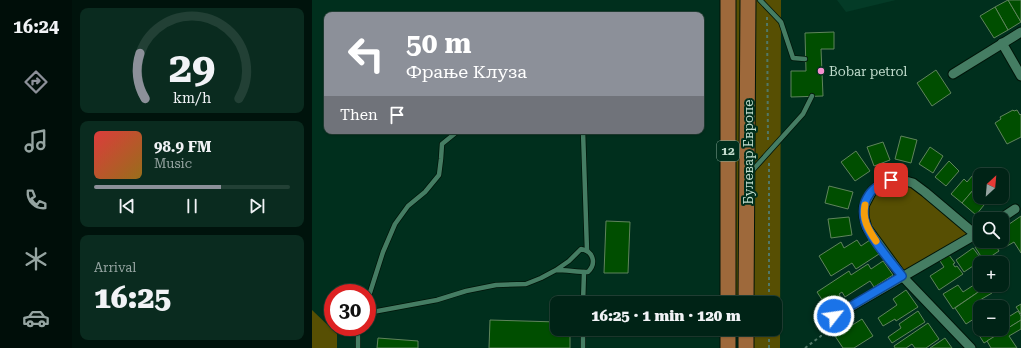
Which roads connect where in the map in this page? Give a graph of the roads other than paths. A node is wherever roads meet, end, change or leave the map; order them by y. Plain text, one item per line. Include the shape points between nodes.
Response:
1 (728, 0) edge
2 (748, 0) edge
3 (760, 0) edge
4 (1021, 32) edge
5 (1002, 43) junction
6 (805, 59) dead end
7 (953, 74) dead end
8 (1021, 76) edge
9 (812, 96) dead end
10 (454, 134) edge
11 (583, 134) edge
12 (748, 176) junction
13 (1015, 209) dead end
14 (1009, 213) edge
15 (973, 229) edge
16 (973, 236) edge
17 (587, 251) junction
18 (556, 270) junction
19 (584, 272) junction
20 (902, 276) junction
21 (373, 284) edge
22 (584, 296) edge
23 (728, 296) edge
24 (746, 296) edge
25 (376, 311) edge
26 (821, 324) road end
27 (358, 336) edge
28 (583, 336) edge
29 (728, 336) edge
30 (746, 336) edge
31 (358, 348) edge
32 (583, 348) edge
33 (728, 348) edge
34 (746, 348) edge
35 (971, 348) edge

1 - 23 main road, Булевар Европе / 12
2 - 12 main road, Булевар Европе / 12
3 - 6 lane via 781,22 793,58
4 - 5 street
5 - 7 street
5 - 8 street
9 - 12 lane via 803,114
10 - 21 lane via 442,144 439,175 426,192 408,206 395,224
11 - 17 lane
12 - 24 main road, Булевар Европе / 12
13 - 14 street
15 - 20 street via 913,183 897,179 880,184 866,200 865,222
16 - 20 street
17 - 18 lane via 581,249
17 - 19 lane via 593,263 589,270
18 - 19 lane
18 - 25 lane via 526,284 496,285 437,300
19 - 22 lane
20 - 26 street
20 - 35 street
27 - 31 lane
28 - 32 lane
29 - 33 main road
30 - 34 main road

